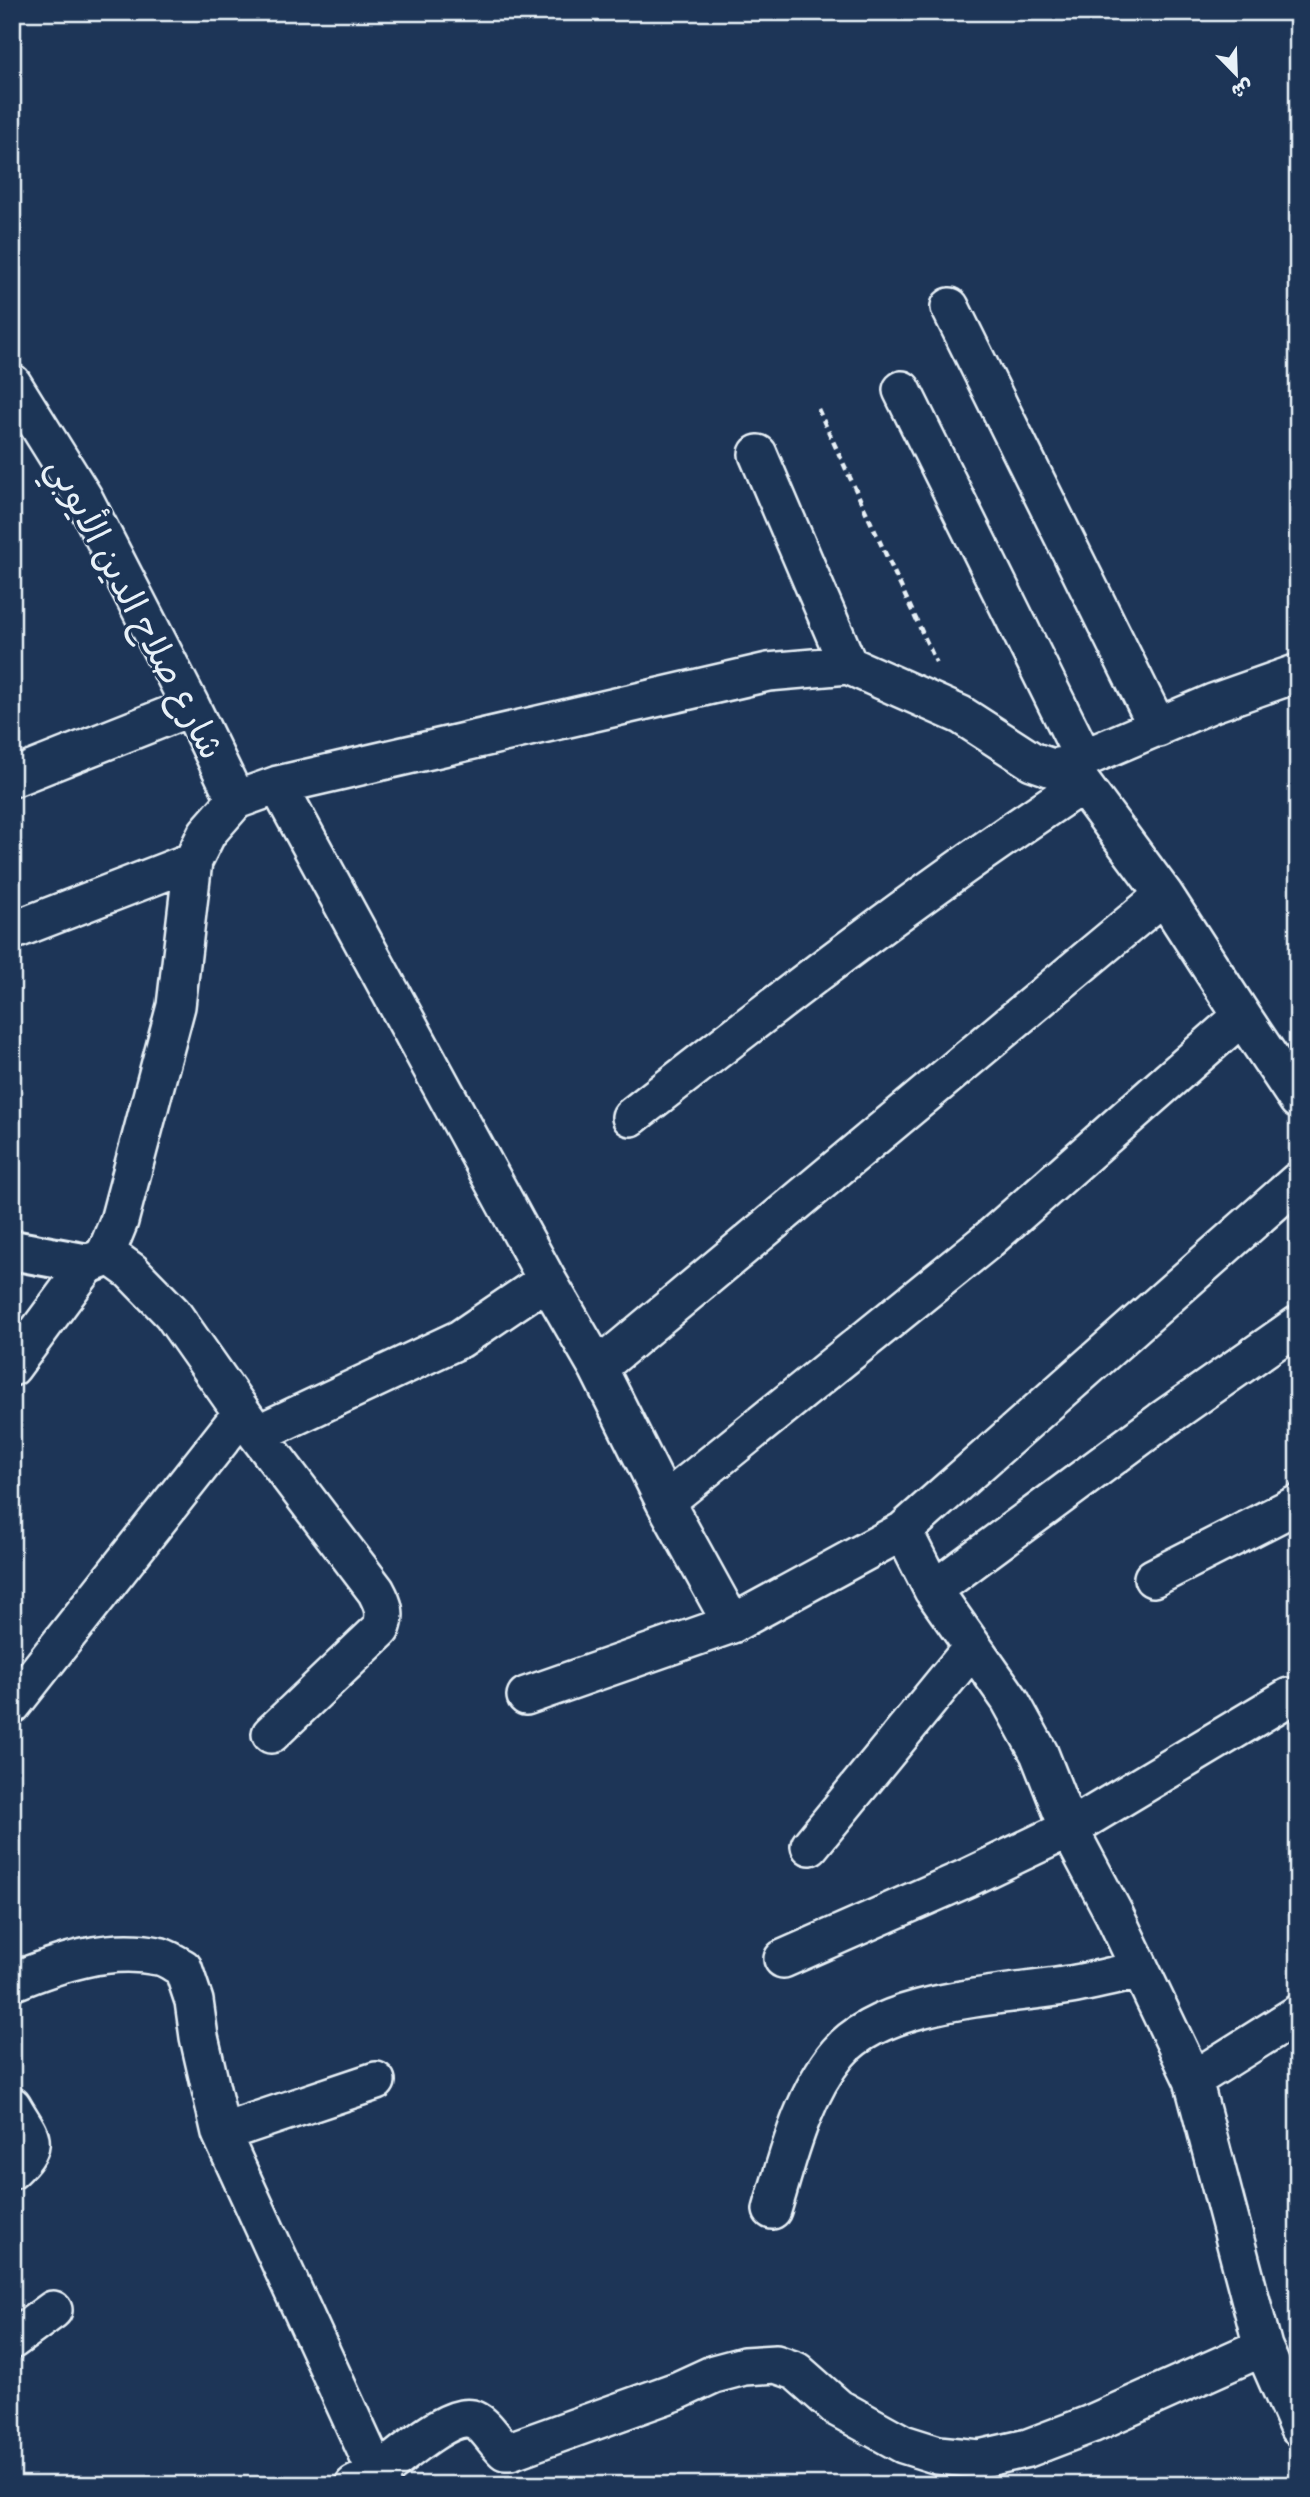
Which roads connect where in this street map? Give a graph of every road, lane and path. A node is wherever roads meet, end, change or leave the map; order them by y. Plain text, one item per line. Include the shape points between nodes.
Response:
1 (950, 307) dead end
2 (12, 383) edge
3 (902, 390) dead end
4 (818, 409) dead end
5 (758, 454) dead end
6 (848, 664) junction
7 (1298, 673) edge
8 (191, 707) junction
9 (961, 715) junction
10 (1158, 728) junction
11 (1078, 770) junction
12 (12, 778) edge
13 (278, 785) junction
14 (236, 800) junction
15 (193, 861) junction
16 (1164, 895) junction
17 (12, 931) edge
18 (1242, 1016) junction
19 (1298, 1100) edge
20 (631, 1117) dead end
21 (1298, 1181) edge
22 (12, 1250) edge
23 (97, 1258) junction
24 (547, 1280) junction
25 (1298, 1325) edge
26 (12, 1367) edge
27 (598, 1368) junction
28 (249, 1424) junction
29 (665, 1502) junction
30 (1298, 1504) edge
31 (903, 1531) junction
32 (1153, 1578) dead end
33 (933, 1590) junction
34 (732, 1624) junction
35 (972, 1648) junction
36 (526, 1696) dead end
37 (1289, 1697) dead end
38 (12, 1705) edge
39 (271, 1734) dead end
40 (1069, 1829) junction
41 (810, 1846) dead end
42 (783, 1959) dead end
43 (1139, 1970) junction
44 (12, 1982) edge
45 (1298, 2014) edge
46 (1193, 2080) junction
47 (376, 2081) dead end
48 (12, 2106) edge
49 (221, 2133) junction
50 (12, 2171) edge
51 (772, 2210) dead end
52 (53, 2310) dead end
53 (12, 2340) edge
54 (1263, 2347) junction
55 (1294, 2409) edge
56 (370, 2481) edge

1 - 10 street
2 - 8 street, شارع صلاح الدين الأيوبي via 83,497
3 - 11 street
4 - 9 path
5 - 6 street
6 - 9 street
6 - 13 street via 768,672
7 - 10 street
8 - 12 street
8 - 14 street, شارع صلاح الدين الأيوبي
9 - 11 street via 1032,761
10 - 11 street
11 - 16 street
11 - 20 street via 978,853 834,958
13 - 14 street
13 - 24 street
14 - 15 street via 207,833
15 - 17 street
15 - 23 street via 176,1006 119,1221
16 - 18 street
16 - 27 street
18 - 19 street
18 - 29 street via 986,1242
21 - 31 street
22 - 23 street
23 - 26 street
23 - 28 street via 131,1271 172,1313
24 - 27 street
24 - 28 street via 460,1339
25 - 33 street
27 - 29 street
28 - 38 street
28 - 39 street via 376,1591 385,1619 381,1629
29 - 34 street
30 - 32 street
31 - 33 street
31 - 34 street
33 - 35 street
34 - 36 street
35 - 40 street via 1010,1700 1039,1753
35 - 41 street
37 - 40 street
40 - 42 street
40 - 43 street
43 - 46 street
43 - 51 street via 927,2008 885,2021 853,2040 821,2080 797,2128
44 - 49 street via 48,1967 105,1953 160,1956 183,1968
45 - 46 street
46 - 54 street
47 - 49 street
48 - 50 street via 32,2147
49 - 56 street
52 - 53 street
54 - 55 street
54 - 56 street via 1091,2424 1028,2448 979,2459 938,2455 903,2444 838,2408 796,2371 776,2364 714,2374 510,2451 477,2420 461,2417

